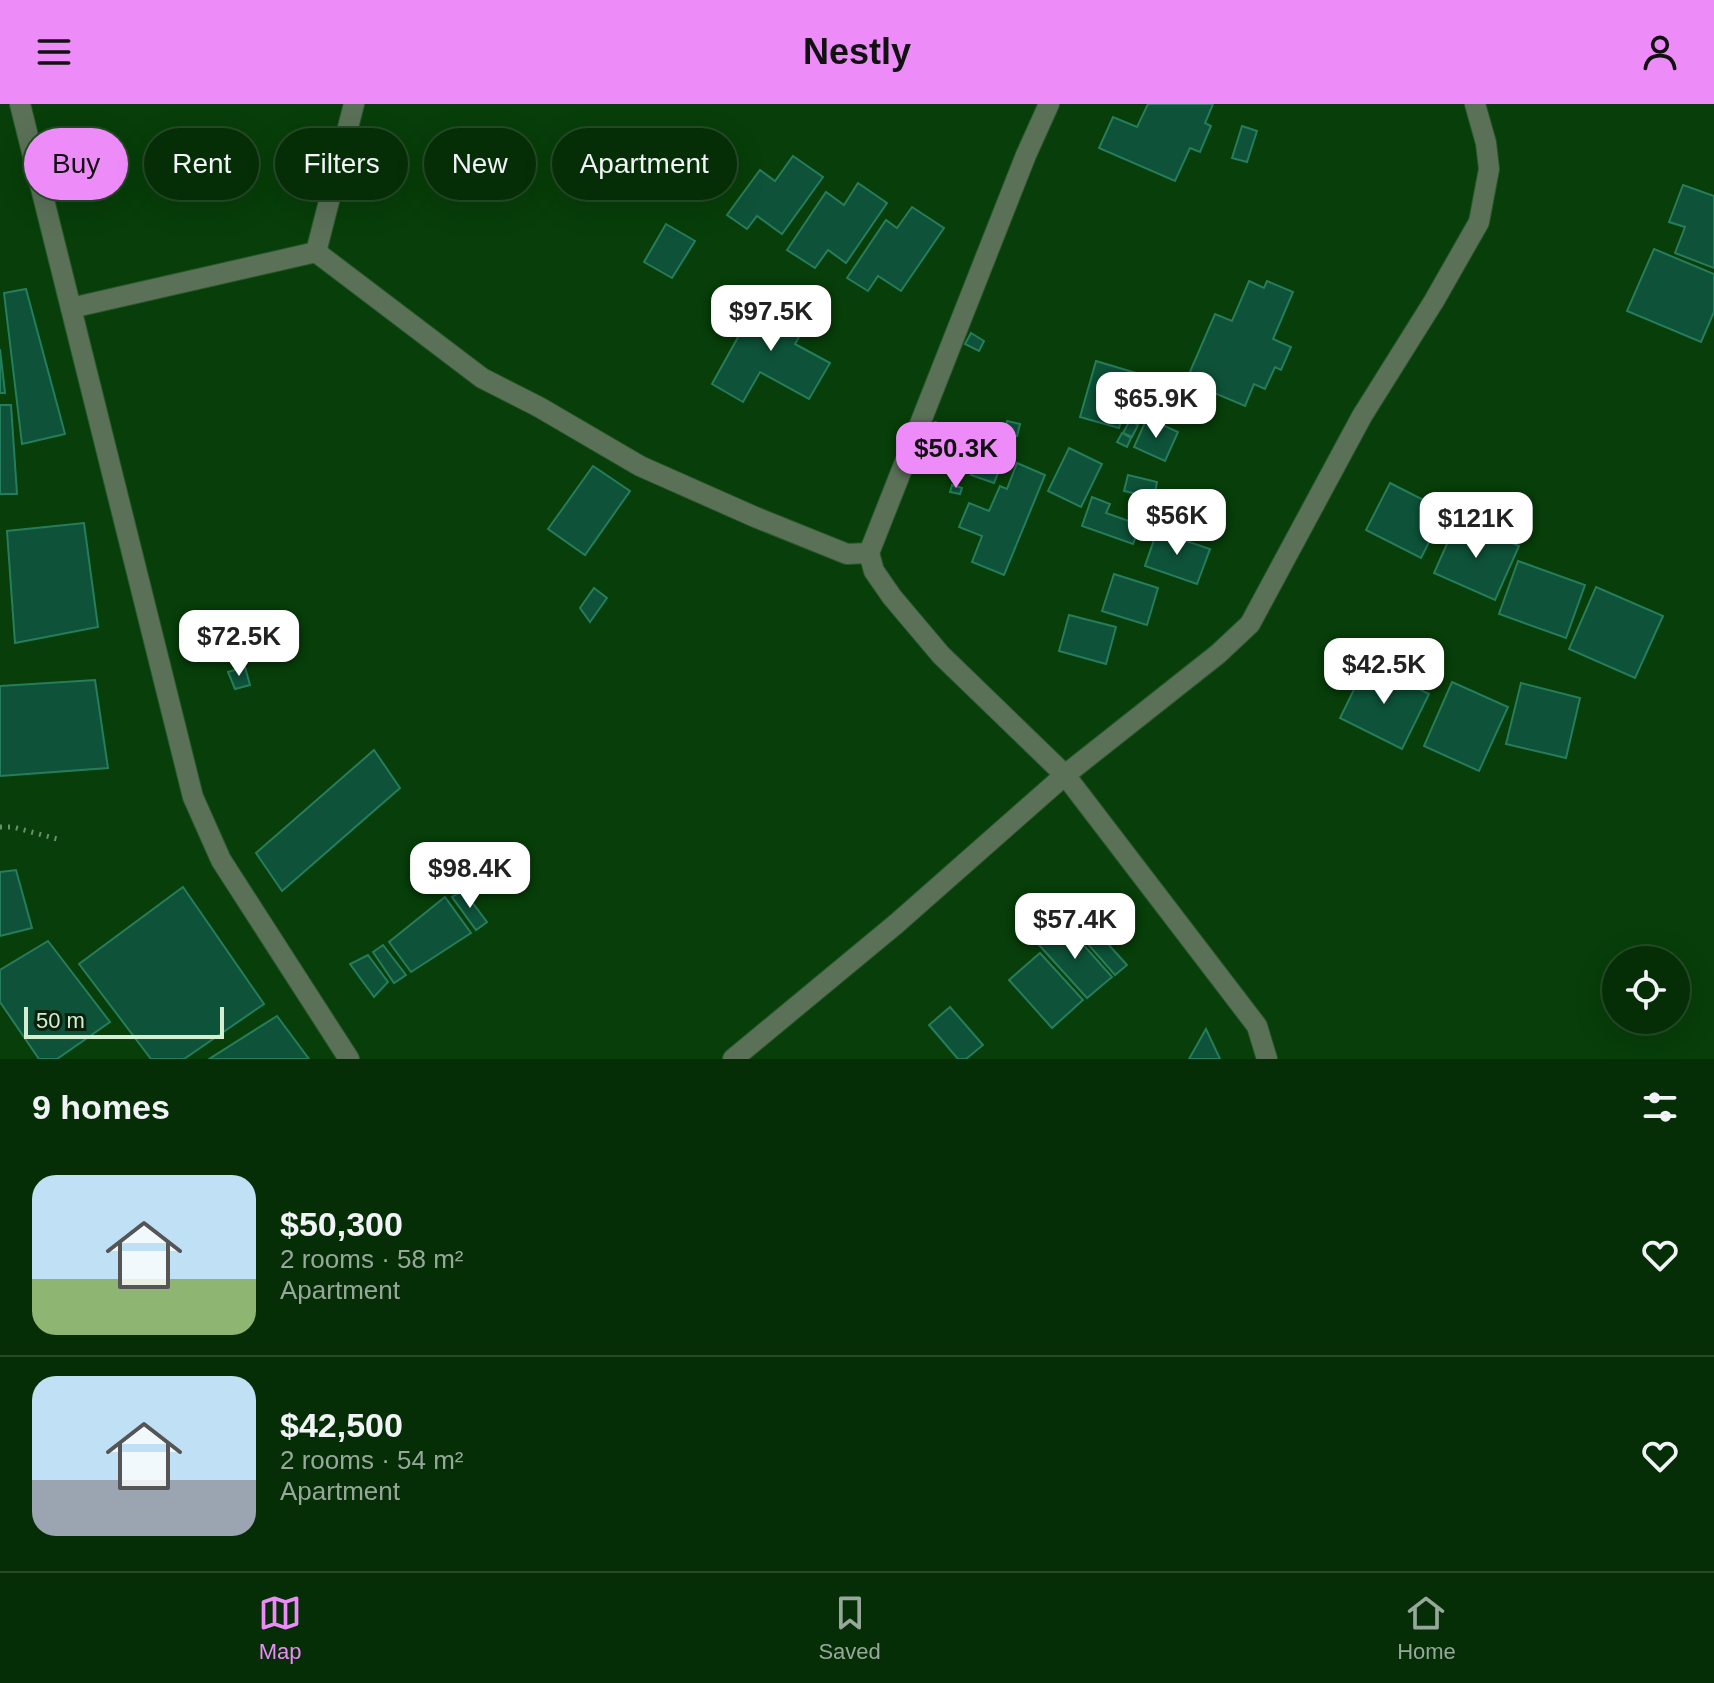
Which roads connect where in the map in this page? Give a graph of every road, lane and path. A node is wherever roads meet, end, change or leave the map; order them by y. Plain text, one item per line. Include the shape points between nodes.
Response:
1 (20, 104) edge
2 (354, 104) edge
3 (1049, 104) edge
4 (1475, 104) edge
5 (316, 252) junction
6 (71, 308) junction
7 (869, 553) junction
8 (1065, 775) junction
9 (0, 827) edge
10 (61, 840) dead end
11 (349, 1059) edge
12 (733, 1059) edge
13 (1267, 1059) edge

1 - 6 street
2 - 5 street
3 - 7 street
4 - 8 street via 1489,169 1479,222 1362,416 1250,624
5 - 6 street
5 - 7 street via 482,378 640,466 847,554
6 - 11 street via 193,797 221,860
7 - 8 street via 892,597 941,655
8 - 12 street
8 - 13 street via 1257,1026
9 - 10 path

